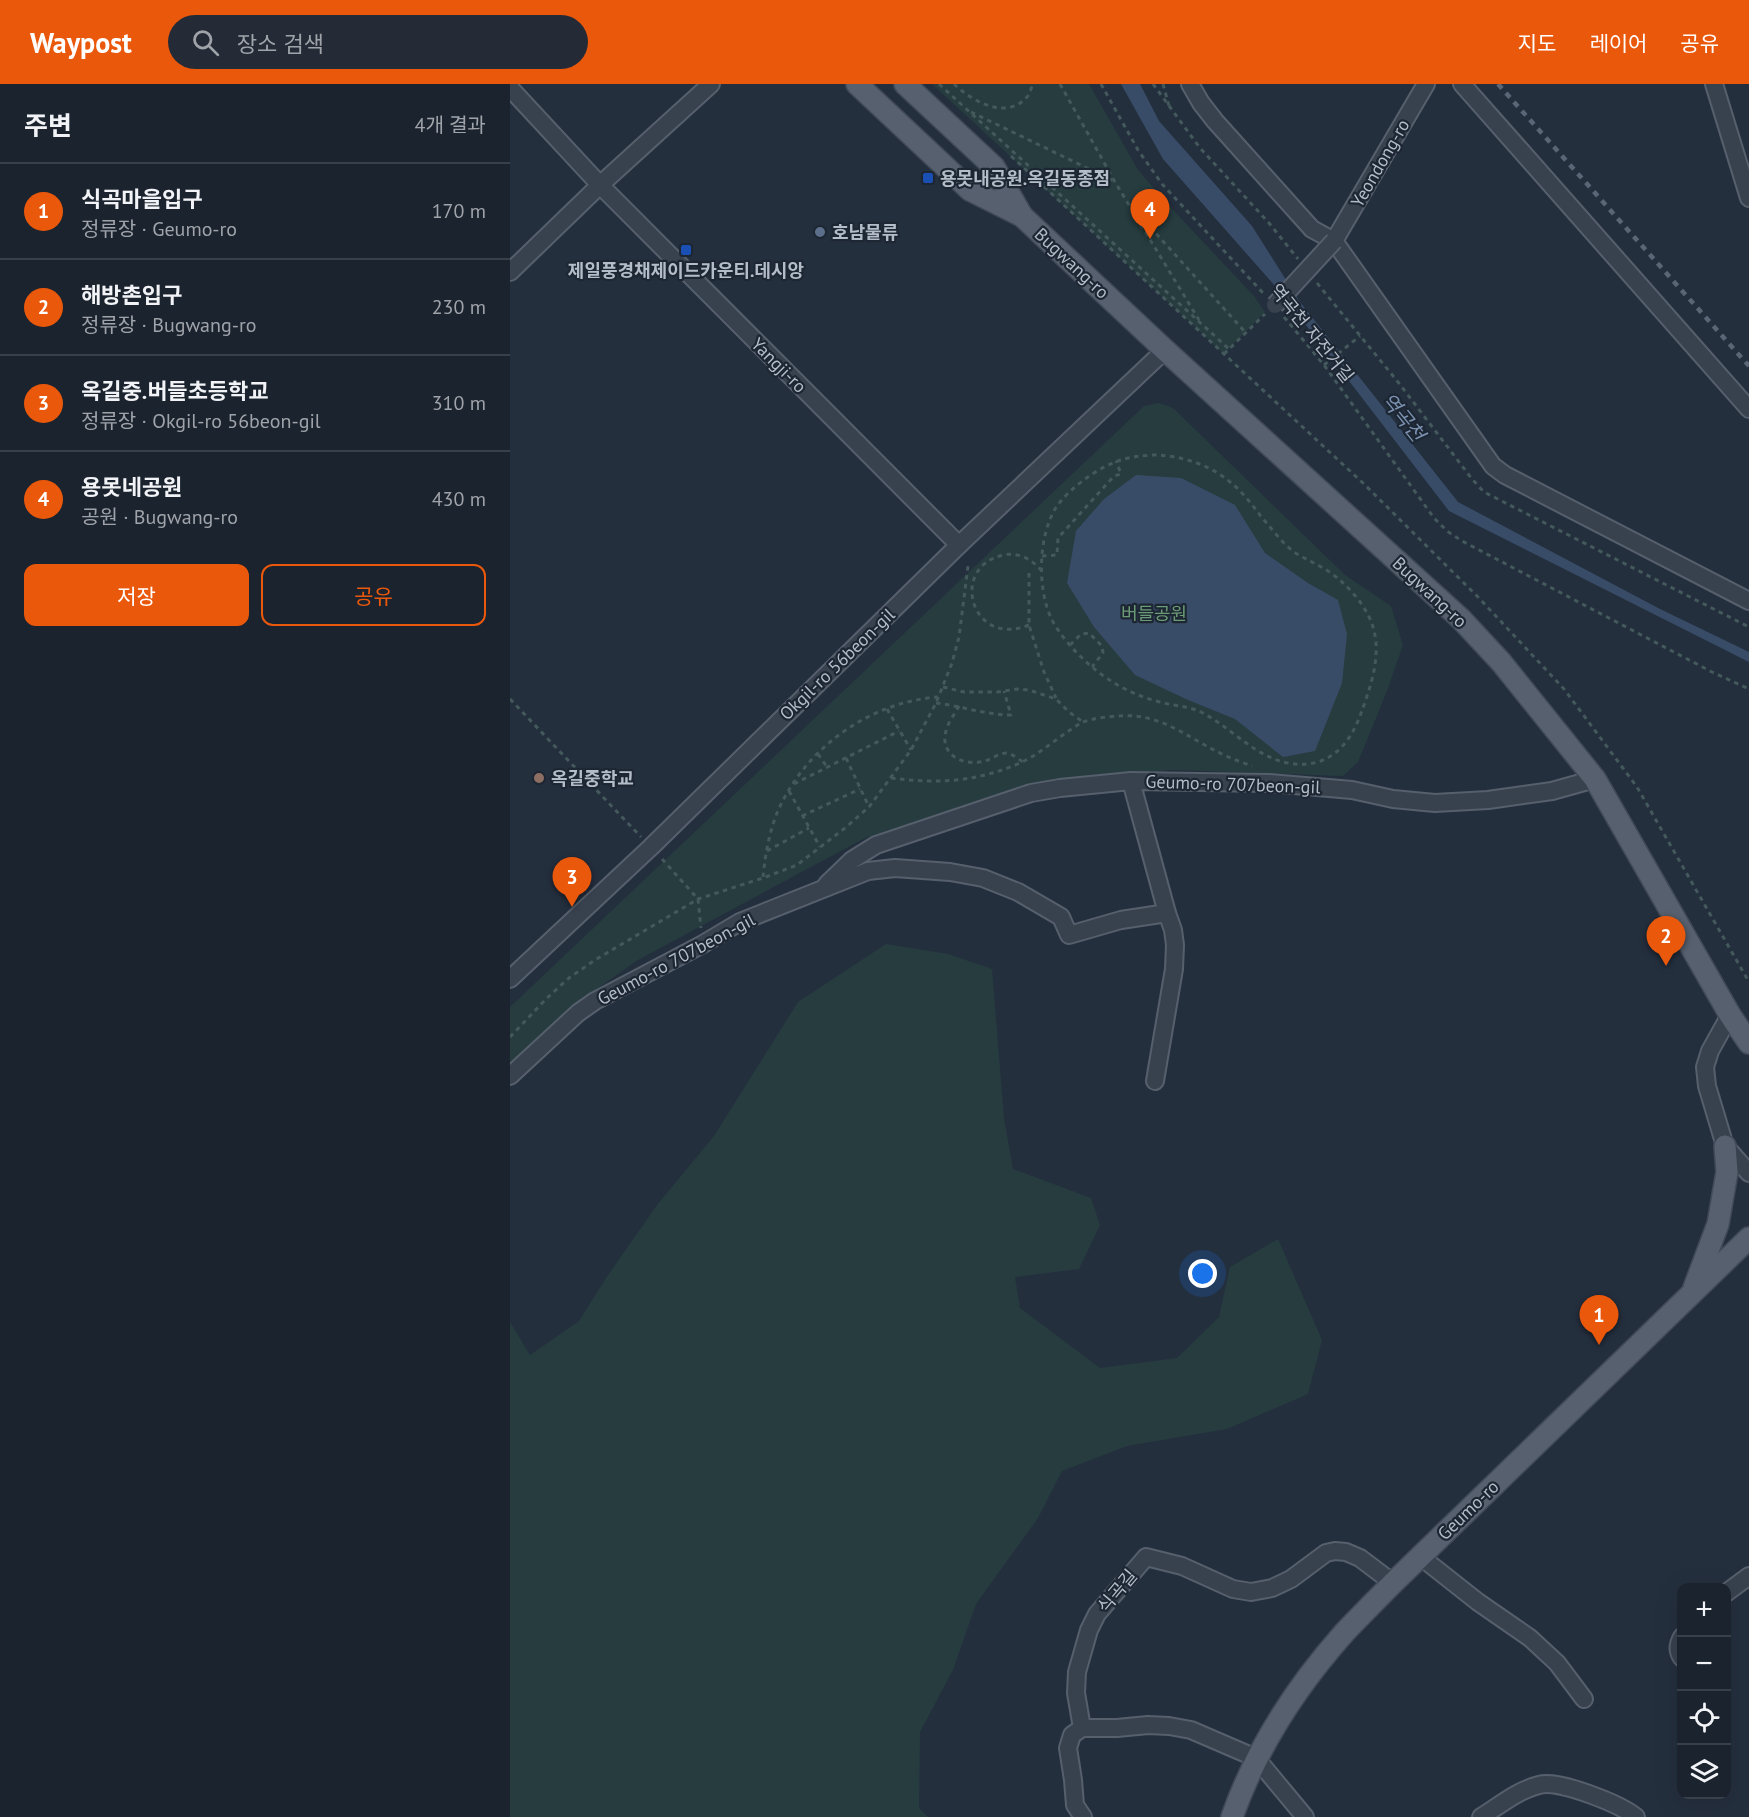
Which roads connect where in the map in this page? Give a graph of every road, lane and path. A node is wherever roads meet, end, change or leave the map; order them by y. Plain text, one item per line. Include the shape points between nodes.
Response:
1 (711, 84) edge
2 (857, 84) edge
3 (905, 84) edge
4 (940, 84) edge
5 (954, 84) edge
6 (1033, 84) edge
7 (1060, 84) edge
8 (1101, 84) edge
9 (1163, 84) edge
10 (1190, 84) edge
11 (1426, 84) edge
12 (1462, 84) edge
13 (1714, 84) edge
14 (510, 88) edge
15 (1170, 108) dead end
16 (967, 110) junction
17 (1115, 182) junction
18 (600, 186) junction
19 (1749, 198) edge
20 (1127, 202) junction
21 (1022, 216) junction
22 (1334, 242) junction
23 (510, 272) edge
24 (1275, 305) junction
25 (1201, 323) junction
26 (1246, 333) junction
27 (1360, 336) dead end
28 (1229, 349) junction
29 (1165, 350) junction
30 (1224, 354) dead end
31 (1324, 365) junction
32 (1749, 409) edge
33 (1116, 461) junction
34 (959, 545) junction
35 (1042, 556) junction
36 (968, 567) dead end
37 (1042, 571) junction
38 (1029, 573) dead end
39 (1749, 601) edge
40 (1029, 626) junction
41 (1070, 645) junction
42 (1092, 667) junction
43 (942, 687) junction
44 (1749, 689) edge
45 (1004, 691) junction
46 (938, 697) junction
47 (510, 699) edge
48 (1056, 699) junction
49 (936, 703) junction
50 (959, 706) junction
51 (887, 709) junction
52 (1083, 722) junction
53 (899, 731) junction
54 (911, 750) junction
55 (818, 753) junction
56 (846, 758) junction
57 (1023, 762) junction
58 (827, 767) junction
59 (891, 778) junction
60 (1595, 779) junction
61 (1131, 781) junction
62 (1269, 783) junction
63 (793, 785) junction
64 (860, 789) junction
65 (789, 791) junction
66 (869, 807) junction
67 (802, 816) junction
68 (809, 828) junction
69 (651, 847) junction
70 (820, 847) junction
71 (767, 851) junction
72 (763, 878) junction
73 (819, 891) junction
74 (698, 899) junction
75 (1167, 913) junction
76 (703, 944) junction
77 (510, 979) edge
78 (1730, 1015) junction
79 (510, 1037) edge
80 (1749, 1043) edge
81 (510, 1076) edge
82 (1155, 1081) dead end
83 (1725, 1146) junction
84 (1749, 1173) edge
85 (1749, 1238) edge
86 (1693, 1291) junction
87 (1421, 1557) junction
88 (1749, 1576) edge
89 (1392, 1583) junction
90 (1731, 1589) edge
91 (1584, 1699) dead end
92 (1082, 1728) junction
93 (1256, 1758) junction
94 (1083, 1817) edge
95 (1232, 1817) edge
96 (1305, 1817) edge
97 (1481, 1817) edge
98 (1636, 1817) edge

1 - 18 street
2 - 21 main road, Bugwang-ro via 970,190
3 - 21 main road, Bugwang-ro via 994,167
4 - 16 path
5 - 6 path via 978,102 999,109 1027,97
7 - 17 path
8 - 24 path, 역곡천 자전거길 via 1162,184
9 - 15 path
10 - 22 street via 1215,121 1312,229
11 - 22 street, Yeondong-ro
12 - 32 street
13 - 19 street
14 - 18 street, Yangji-ro
16 - 17 path
16 - 25 path
17 - 20 path
18 - 23 street
18 - 34 street, Yangji-ro
20 - 25 path
20 - 26 path
21 - 29 main road, Bugwang-ro
22 - 24 street, Yeondong-ro, bridge
22 - 39 street via 1493,466 1505,476
24 - 26 path
24 - 31 path, 역곡천 자전거길
25 - 28 path
26 - 28 path
27 - 31 path
28 - 30 path
29 - 34 street, Okgil-ro 56beon-gil
29 - 60 main road, Bugwang-ro via 1461,619 1508,670
31 - 44 path, 역곡천 자전거길 via 1447,531
33 - 35 path via 1076,486 1055,509
33 - 35 path via 1120,474 1058,538 1057,555
33 - 42 path via 1167,455 1199,464 1230,482 1293,551 1340,579 1353,594 1372,625 1376,655 1370,688 1352,736 1336,752 1310,764 1268,757 1195,709 1125,690
34 - 69 street, Okgil-ro 56beon-gil
35 - 37 path
36 - 43 path via 959,637
37 - 40 path via 1034,561 1022,556 996,556 977,572 972,584 975,609 983,620 1005,630
37 - 41 path via 1052,619
38 - 40 path
40 - 48 path
41 - 42 path
41 - 42 path via 1081,633 1089,633 1102,646 1103,653
43 - 45 path via 964,692
43 - 46 path
45 - 48 path via 1029,690
45 - 50 path via 1011,715
46 - 49 path
46 - 51 path
47 - 69 path
48 - 52 path
49 - 50 path
49 - 54 path
50 - 57 path via 945,738 947,749 955,758 974,762 1005,753
51 - 53 path
51 - 55 path via 851,726
52 - 57 path
52 - 62 path via 1135,716 1156,720 1218,752 1262,769
53 - 54 path
53 - 56 path
54 - 59 path
55 - 58 path
55 - 63 path
56 - 58 path
56 - 64 path
57 - 59 path via 957,781
58 - 63 path
59 - 66 path
60 - 62 street, Geumo-ro 707beon-gil via 1552,792 1435,803
60 - 78 main road, Bugwang-ro
61 - 62 street, Geumo-ro 707beon-gil
61 - 73 street via 1031,793 876,845 852,860
61 - 75 street, Geumo-ro 707beon-gil
63 - 65 path
64 - 66 path
64 - 67 path
65 - 67 path
65 - 71 path via 777,814
66 - 70 path
67 - 68 path
68 - 70 path
68 - 71 path
69 - 74 path
69 - 77 street, Okgil-ro 56beon-gil
70 - 72 path via 796,864
71 - 72 path
72 - 74 path
73 - 75 street, Geumo-ro 707beon-gil via 868,871 895,868 983,878 1018,892 1061,917 1070,934
73 - 76 street, Geumo-ro 707beon-gil via 740,922
74 - 76 path
74 - 79 path via 569,978
75 - 82 street via 1175,945 1174,969
76 - 81 street, Geumo-ro 707beon-gil via 578,1012
78 - 80 main road, Bugwang-ro
78 - 83 street via 1705,1066
83 - 84 street
83 - 86 main road via 1727,1172 1718,1224
85 - 86 main road, Geumo-ro
86 - 87 main road, Geumo-ro
87 - 89 main road, Geumo-ro
87 - 91 street via 1530,1638 1557,1663
88 - 90 street
89 - 92 street, 식곡길 via 1346,1552 1326,1553 1291,1579 1251,1592 1146,1557 1097,1614 1089,1630 1077,1672
89 - 93 main road, Geumo-ro via 1318,1665
92 - 93 street via 1170,1726 1191,1730
92 - 94 street via 1072,1735 1068,1748 1075,1804
93 - 95 main road, Geumo-ro
93 - 96 street
97 - 98 street via 1540,1784 1609,1801

